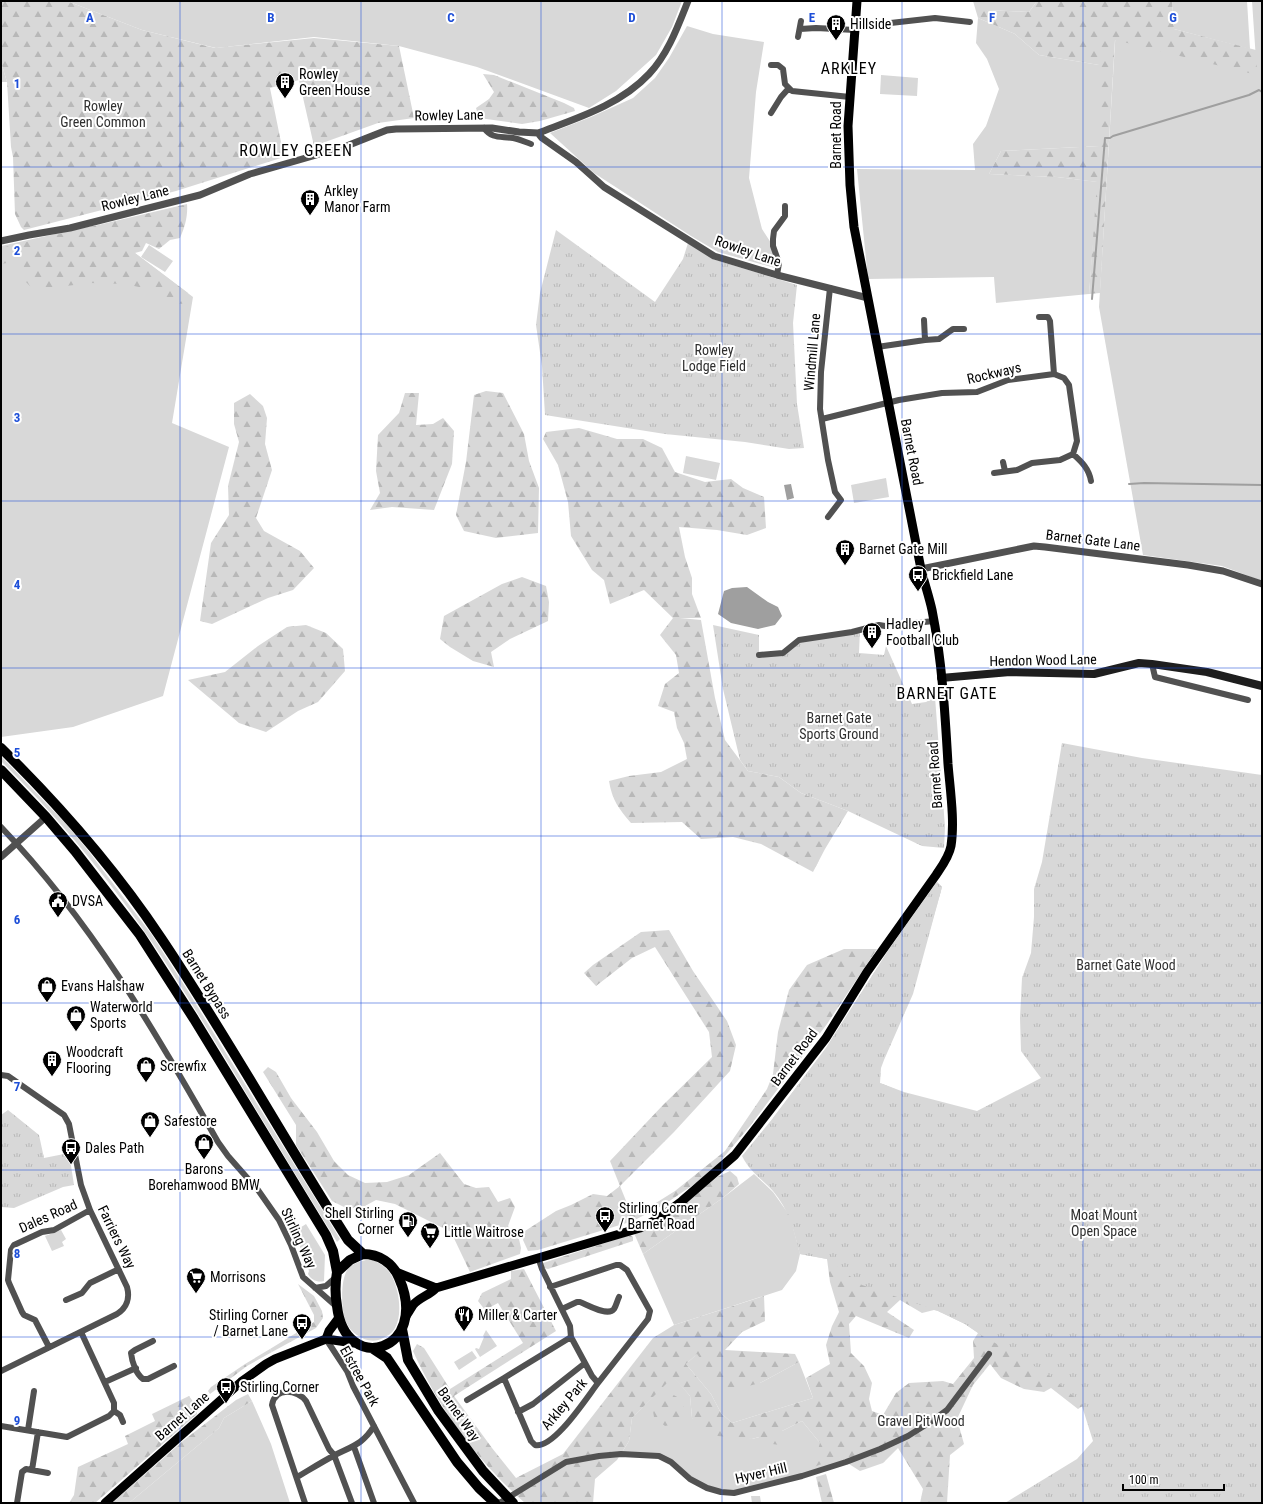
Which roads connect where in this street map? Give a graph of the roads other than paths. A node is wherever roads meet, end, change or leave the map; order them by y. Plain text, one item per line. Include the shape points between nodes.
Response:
1 (688, 1) edge
2 (857, 1) edge
3 (801, 21) dead end
4 (970, 22) dead end
5 (855, 28) junction
6 (800, 29) junction
7 (798, 37) dead end
8 (771, 65) dead end
9 (789, 88) junction
10 (850, 97) junction
11 (771, 113) dead end
12 (484, 128) junction
13 (538, 133) junction
14 (531, 144) dead end
15 (785, 206) dead end
16 (1, 241) edge
17 (777, 275) junction
18 (830, 288) junction
19 (868, 298) junction
20 (1039, 317) dead end
21 (924, 320) dead end
22 (964, 329) dead end
23 (925, 340) junction
24 (877, 347) junction
25 (1054, 374) junction
26 (888, 403) junction
27 (822, 419) junction
28 (1072, 454) junction
29 (1003, 462) dead end
30 (1005, 471) junction
31 (994, 472) dead end
32 (1090, 481) dead end
33 (828, 517) dead end
34 (921, 568) junction
35 (1262, 584) edge
36 (934, 621) junction
37 (759, 655) dead end
38 (1152, 664) junction
39 (941, 678) junction
40 (1262, 686) edge
41 (1248, 700) dead end
42 (1, 748) edge
43 (1, 770) edge
44 (46, 817) junction
45 (1, 827) edge
46 (16, 843) junction
47 (1, 857) edge
48 (1, 1074) edge
49 (90, 1210) junction
50 (363, 1254) junction
51 (538, 1257) junction
52 (119, 1269) junction
53 (396, 1272) junction
54 (337, 1274) junction
55 (550, 1287) junction
56 (315, 1288) junction
57 (436, 1288) junction
58 (619, 1297) dead end
59 (66, 1300) dead end
60 (337, 1307) junction
61 (562, 1309) junction
62 (406, 1316) junction
63 (338, 1319) junction
64 (402, 1329) junction
65 (81, 1332) junction
66 (571, 1337) junction
67 (326, 1338) junction
68 (153, 1341) dead end
69 (354, 1343) junction
70 (49, 1347) junction
71 (372, 1348) junction
72 (989, 1354) dead end
73 (585, 1364) junction
74 (174, 1366) dead end
75 (136, 1368) junction
76 (1, 1371) edge
77 (504, 1378) junction
78 (105, 1382) junction
79 (598, 1383) junction
80 (34, 1391) dead end
81 (467, 1400) dead end
82 (114, 1411) junction
83 (518, 1412) junction
84 (123, 1422) dead end
85 (1, 1426) edge
86 (374, 1426) junction
87 (28, 1430) junction
88 (38, 1432) junction
89 (354, 1447) junction
90 (334, 1455) junction
91 (32, 1470) junction
92 (48, 1472) dead end
93 (297, 1477) junction
94 (510, 1500) edge
95 (17, 1503) edge
96 (105, 1503) edge
97 (306, 1503) edge
98 (352, 1503) edge
99 (374, 1503) edge
100 (414, 1503) edge
101 (494, 1503) edge

1 - 13 street via 670,43 649,75 611,102
2 - 5 main road, Barnet Road
3 - 6 street
4 - 5 street via 934,18
5 - 6 street
5 - 10 main road, Barnet Road
6 - 7 street
8 - 9 street via 778,65 782,69
9 - 10 street via 792,91
9 - 11 street
10 - 19 main road, Barnet Road via 850,185 854,226
12 - 13 street, Rowley Lane
12 - 14 street via 489,134
12 - 16 street, Rowley Lane via 387,130 344,147 250,174 200,195 70,228
13 - 17 street, Rowley Lane via 604,187 714,256
15 - 17 street via 785,216 774,232 773,239 780,264
17 - 18 street, Rowley Lane
18 - 19 street, Rowley Lane
18 - 27 street, Windmill Lane via 821,372
19 - 24 main road, Barnet Road
20 - 25 street via 1048,316 1050,321
21 - 23 street
22 - 23 street via 954,329 939,339
23 - 24 street
24 - 26 main road, Barnet Road
25 - 26 street, Rockways via 1008,380 977,392 942,393
25 - 28 street via 1064,378 1069,385 1077,441
26 - 27 street
26 - 34 main road, Barnet Road
27 - 33 street, Windmill Lane via 835,492 841,500
28 - 30 street via 1060,460 1032,463 1017,470
28 - 32 street via 1089,472
29 - 30 street
30 - 31 street
34 - 35 street, Barnet Gate Lane via 1034,546 1188,565 1223,571
34 - 36 main road, Barnet Road
36 - 37 street via 878,625 852,632 799,640 783,653
36 - 39 main road, Barnet Road
38 - 39 main road, Hendon Wood Lane via 1139,663 1094,674 1010,672
38 - 40 main road, Hendon Wood Lane via 1207,672
38 - 41 street via 1155,677
39 - 51 main road, Barnet Road via 952,810 949,852 936,875 867,972 826,1038 735,1155 672,1209 640,1228
42 - 50 highway, Barnet Bypass via 75,826 133,899 186,975 348,1240
43 - 44 highway, Barnet Bypass
44 - 46 street
44 - 54 highway, Barnet Bypass via 136,929 164,971 326,1235 333,1251
45 - 46 street, Stirling Way
46 - 47 street
46 - 56 street, Stirling Way via 71,909 114,967 218,1142 279,1220 303,1277
48 - 49 street, Farriers Way via 8,1076 64,1115 69,1124 81,1185
49 - 52 street, Farriers Way
49 - 70 street, Dales Road via 54,1230 42,1232 14,1245 10,1250 9,1283 22,1312 35,1320
50 - 53 highway via 381,1258
50 - 54 highway via 350,1260
51 - 55 street, Arkley Park
51 - 57 main road, Barnet Road
52 - 59 street via 90,1283 82,1293
52 - 65 street, Farriers Way via 128,1291 125,1307 117,1314
53 - 57 main road
53 - 62 highway via 405,1298
54 - 56 street, Stirling Way via 326,1286
54 - 60 highway
55 - 61 street, Arkley Park
55 - 79 street, Arkley Park via 620,1265 627,1270 650,1311 648,1319
56 - 60 street, Stirling Way
57 - 62 main road, Barnet Road via 413,1305
58 - 61 street via 610,1312 580,1302
60 - 63 highway
61 - 66 street, Arkley Park via 570,1326
62 - 64 highway
63 - 67 main road
63 - 69 highway
64 - 71 highway via 390,1342
64 - 94 highway, Barnet Way via 408,1360 438,1410 483,1472
65 - 70 street, Farriers Way
65 - 78 street
66 - 73 street, Arkley Park
66 - 77 street
67 - 69 main road
67 - 86 street, Elstree Park via 347,1371
67 - 96 main road, Barnet Lane via 275,1359 241,1382
68 - 75 street via 131,1353
69 - 71 highway
70 - 76 street, Farriers Way
71 - 101 highway, Barnet Way via 387,1358 457,1462
72 - 94 street, Hyver Hill via 947,1410 935,1419 908,1436 883,1447 802,1476 734,1493 721,1492 690,1479 671,1462 659,1456 621,1454 566,1462
73 - 79 street, Arkley Park
73 - 83 street via 533,1404
74 - 75 street via 148,1379 143,1379
75 - 78 street
77 - 81 street
77 - 83 street, Arkley Park
78 - 82 street via 114,1403
79 - 83 street, Arkley Park via 559,1433 543,1445 535,1445 531,1440
80 - 87 street
82 - 84 street via 120,1415
82 - 88 street via 109,1416 67,1436
85 - 87 street
86 - 89 street, Elstree Park
86 - 100 street, Elstree Park
87 - 88 street
88 - 91 street
89 - 90 street, Elstree Park
89 - 99 street
90 - 93 street, Elstree Park
90 - 93 street via 303,1396 291,1392 278,1394 274,1397 272,1405
90 - 98 street
91 - 92 street
91 - 95 street via 26,1469 21,1475
93 - 97 street
94 - 101 street, Hyver Hill

